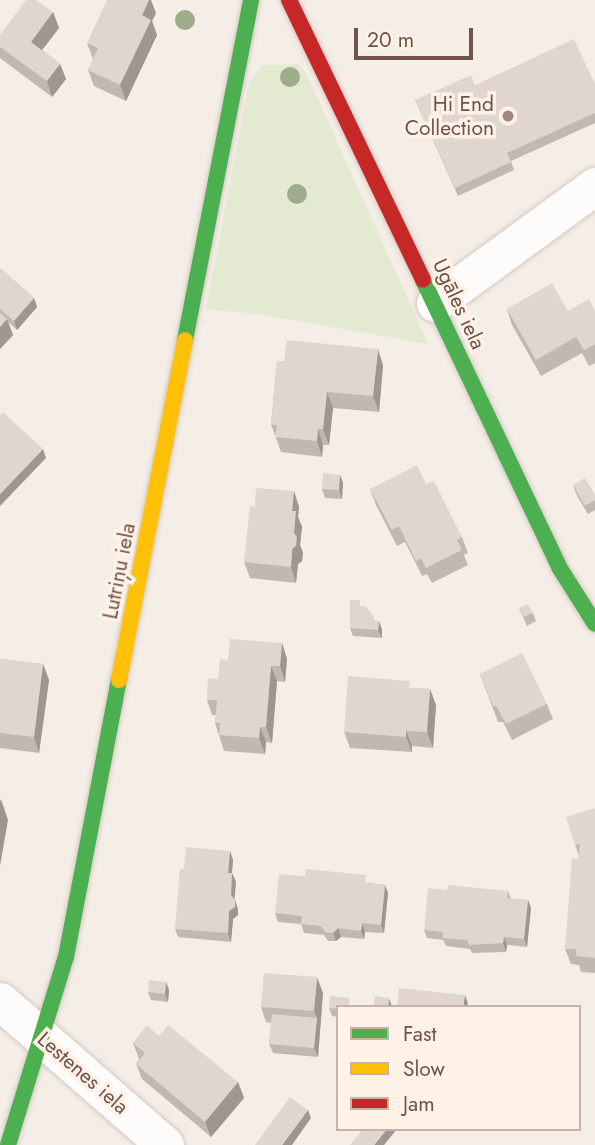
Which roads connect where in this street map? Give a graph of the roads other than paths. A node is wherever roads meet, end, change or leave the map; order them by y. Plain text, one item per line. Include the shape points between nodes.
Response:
1 (251, 0) edge
2 (289, 0) edge
3 (595, 186) edge
4 (435, 303) junction
5 (595, 624) edge
6 (0, 1001) edge
7 (40, 1034) junction
8 (8, 1145) edge
9 (165, 1145) edge

1 - 7 street, Lutriņu iela via 66,957
2 - 4 street, Ugāles iela
3 - 4 street
4 - 5 street, Ugāles iela via 559,567
6 - 7 street, Lestenes iela
7 - 8 street, Lutriņu iela
7 - 9 street, Lestenes iela

